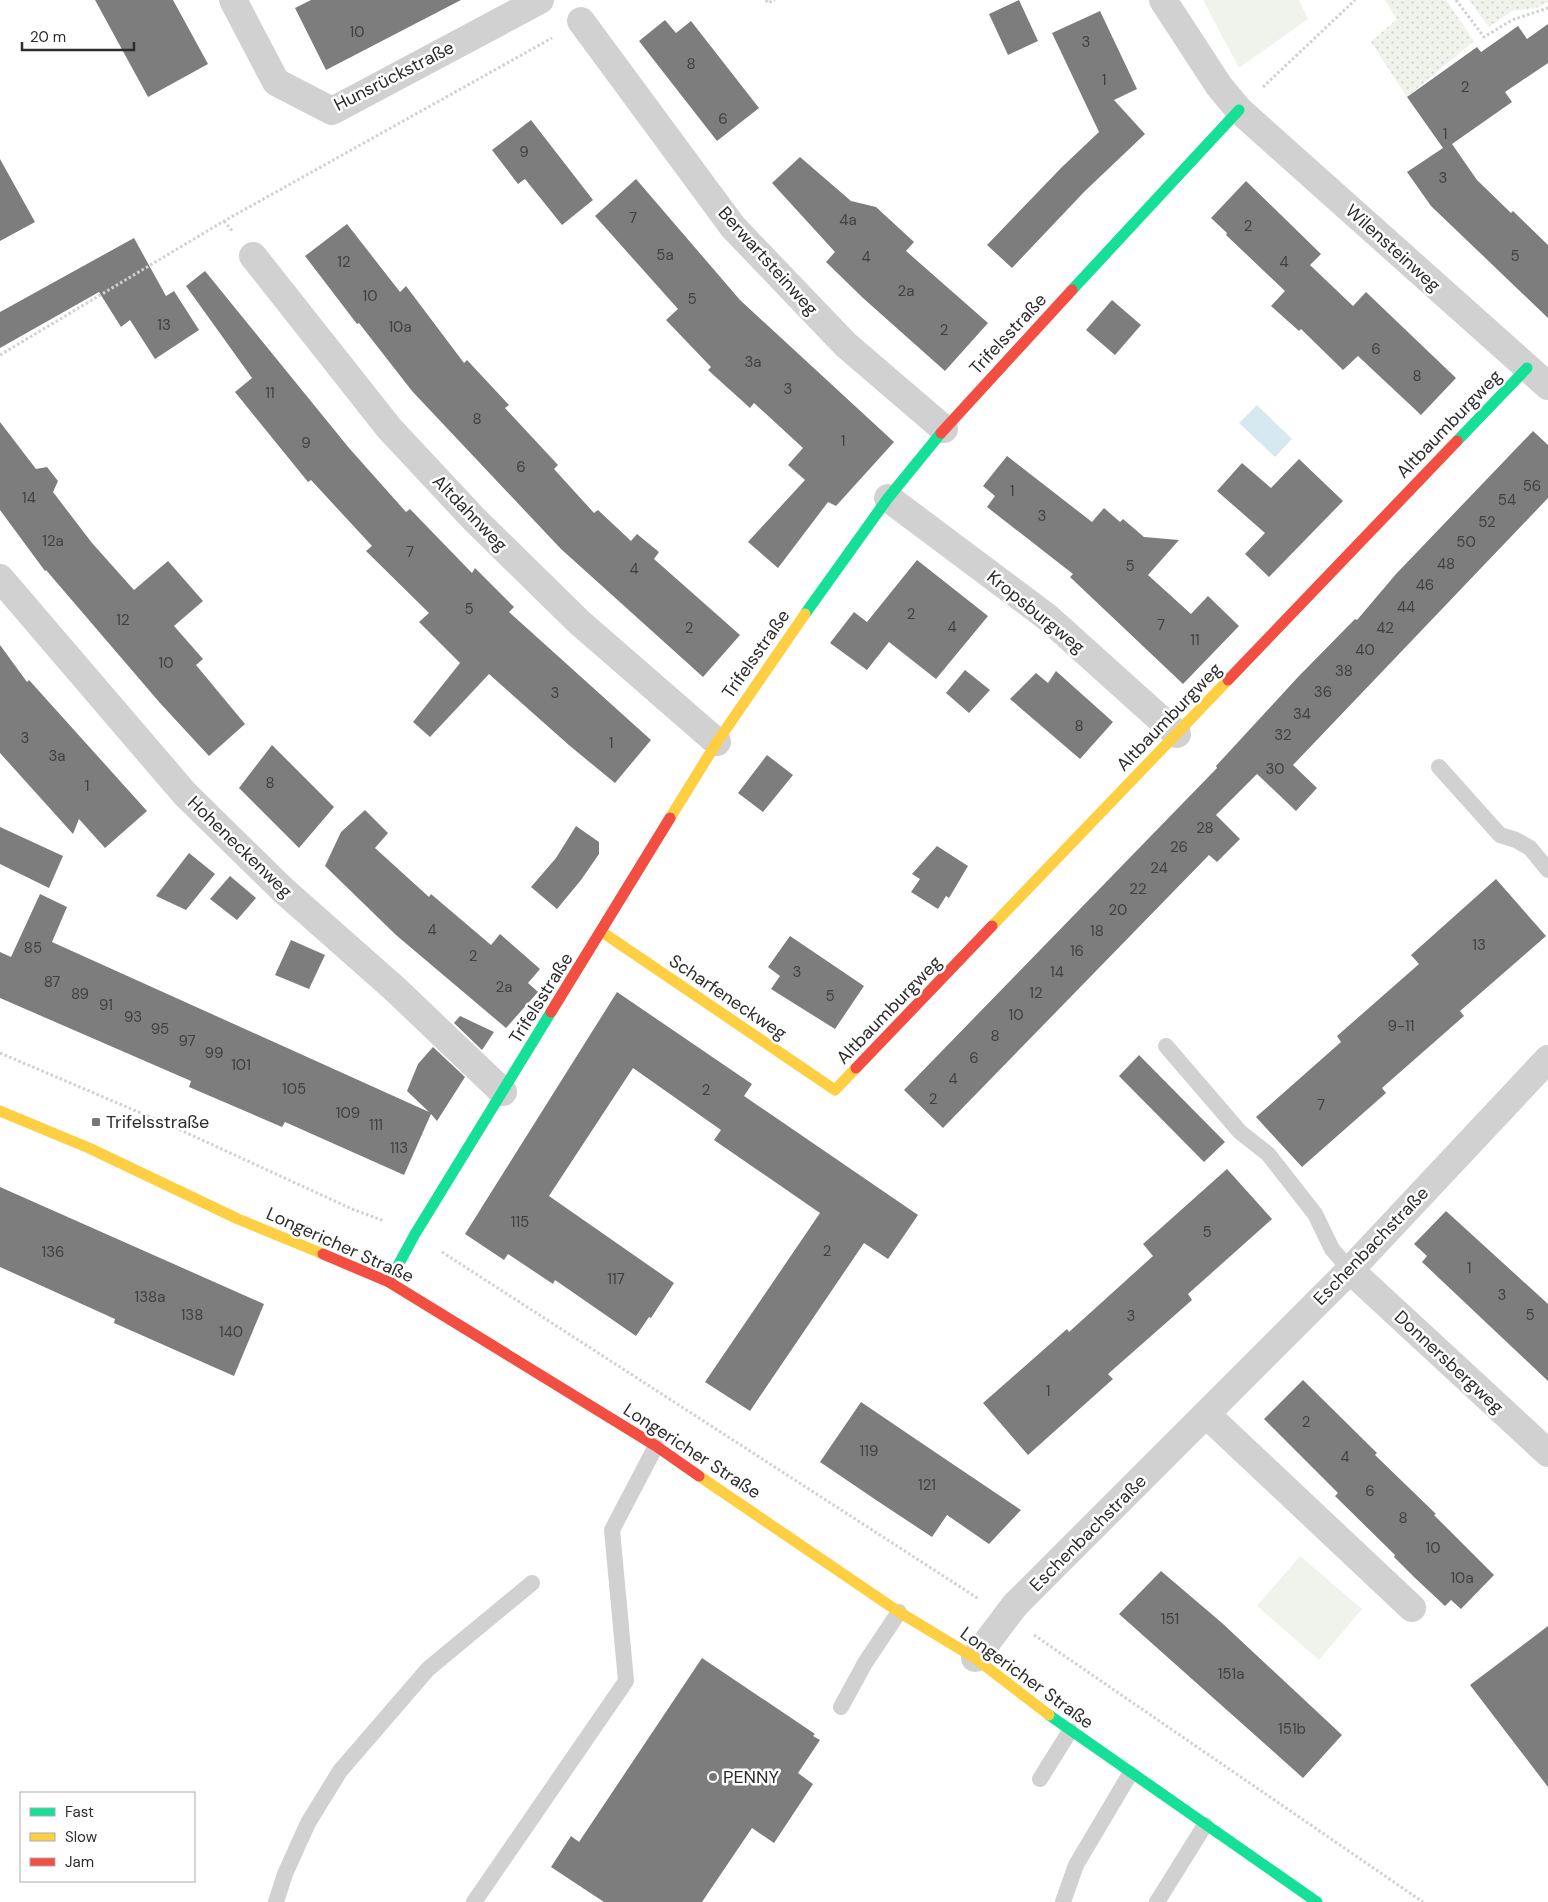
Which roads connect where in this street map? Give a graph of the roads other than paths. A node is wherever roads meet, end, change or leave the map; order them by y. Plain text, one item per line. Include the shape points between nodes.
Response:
1 (234, 0) edge
2 (540, 0) edge
3 (1163, 0) edge
4 (581, 22) road end
5 (1239, 110) junction
6 (252, 256) dead end
7 (1527, 368) junction
8 (1548, 386) edge
9 (944, 429) junction
10 (888, 498) junction
11 (0, 578) edge
12 (1177, 734) junction
13 (717, 742) junction
14 (1440, 767) dead end
15 (1548, 870) edge
16 (602, 932) junction
17 (1166, 1046) dead end
18 (1543, 1075) edge
19 (835, 1090) joint
20 (503, 1092) junction
21 (0, 1111) edge
22 (1350, 1270) junction
23 (389, 1282) junction
24 (1207, 1415) junction
25 (656, 1446) junction
26 (1548, 1453) edge
27 (532, 1583) dead end
28 (1412, 1608) dead end
29 (899, 1612) junction
30 (976, 1658) junction
31 (841, 1706) dead end
32 (1070, 1732) junction
33 (1130, 1774) junction
34 (1040, 1779) dead end
35 (1205, 1826) junction
36 (276, 1902) edge
37 (474, 1902) edge
38 (1063, 1902) edge
39 (1157, 1902) edge
40 (1317, 1902) edge

1 - 2 street, Hunsrückstraße via 276,82 332,111
3 - 5 street, Wilensteinweg via 1219,86
4 - 9 street, Berwartsteinweg via 733,228 846,345
5 - 7 street, Wilensteinweg
5 - 9 street, Trifelsstraße
6 - 13 street, Altdahnweg via 389,428 474,519 579,622
7 - 8 street, Wilensteinweg
7 - 12 street, Altbaumburgweg
9 - 10 street, Trifelsstraße
10 - 12 street, Kropsburgweg via 1047,617
10 - 13 street, Trifelsstraße
11 - 20 street, Hoheneckenweg via 185,794 282,890 395,989
12 - 19 street, Altbaumburgweg
13 - 16 street, Trifelsstraße
14 - 15 lane via 1500,835 1530,848
16 - 19 street, Scharfeneckweg
16 - 20 street, Trifelsstraße
17 - 22 lane via 1240,1132 1268,1154 1315,1214 1332,1249
18 - 22 street, Eschenbachstraße
20 - 23 street, Trifelsstraße
21 - 23 street, Longericher Straße via 90,1148 238,1219
22 - 24 street, Eschenbachstraße
22 - 26 street, Donnersbergweg
23 - 25 street, Longericher Straße
24 - 28 street
24 - 30 street, Eschenbachstraße via 1015,1605
25 - 29 street, Longericher Straße
25 - 37 lane via 612,1530 626,1681
27 - 36 lane via 428,1669 340,1771 308,1823
29 - 30 street, Longericher Straße
29 - 31 lane
30 - 32 street, Longericher Straße
32 - 33 street, Longericher Straße
32 - 34 lane
33 - 35 street, Longericher Straße
33 - 38 lane via 1076,1865
35 - 39 lane
35 - 40 street, Longericher Straße

